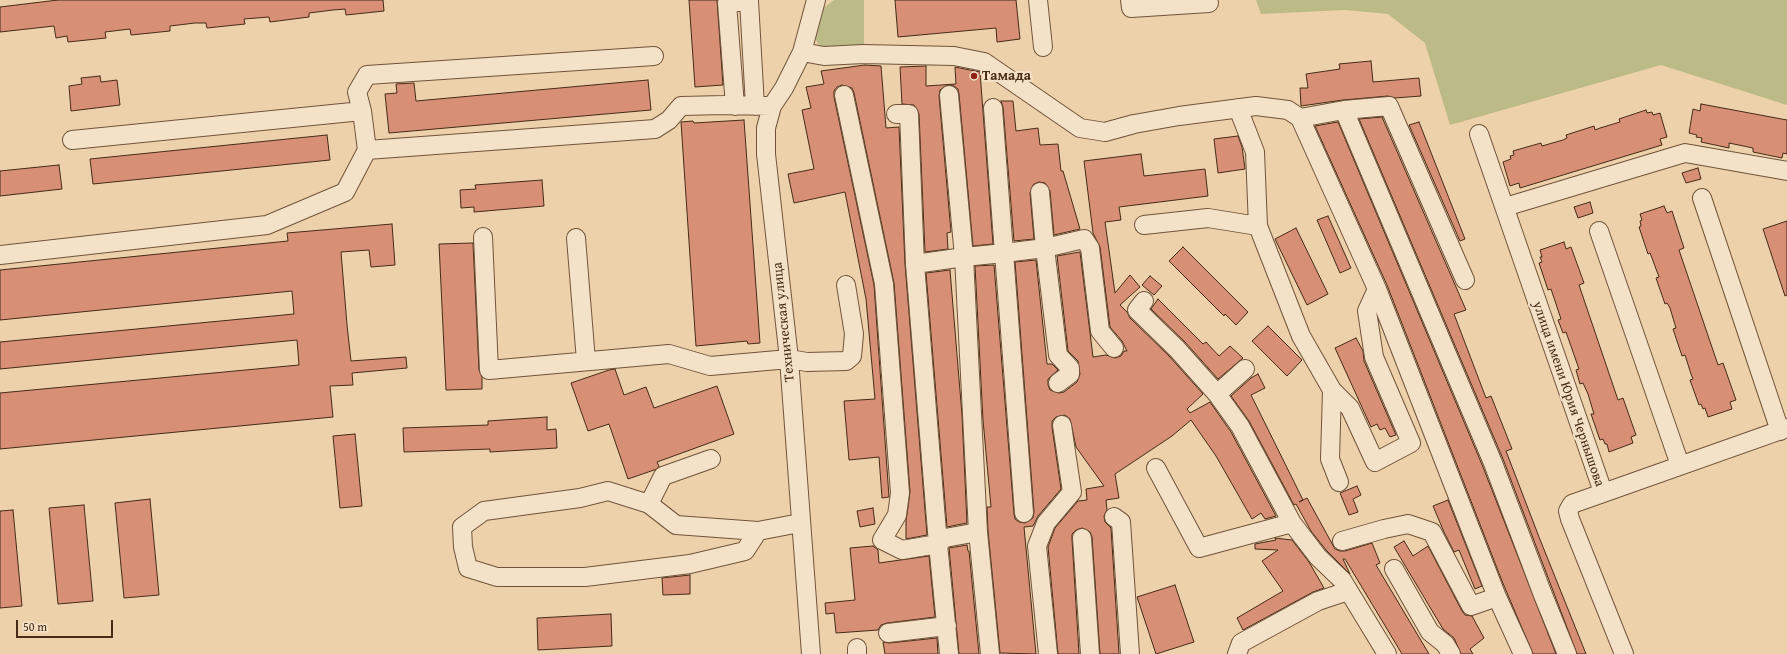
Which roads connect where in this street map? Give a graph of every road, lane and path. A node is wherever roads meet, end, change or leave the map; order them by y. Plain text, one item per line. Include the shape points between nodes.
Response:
1 (816, 0) edge
2 (1038, 0) edge
3 (1130, 0) edge
4 (1209, 3) dead end
5 (1043, 47) dead end
6 (802, 52) junction
7 (654, 56) dead end
8 (844, 95) dead end
9 (949, 95) dead end
10 (735, 106) junction
11 (764, 106) junction
12 (993, 108) dead end
13 (1238, 108) junction
14 (362, 110) junction
15 (1344, 110) junction
16 (896, 114) dead end
17 (1300, 118) junction
18 (1480, 134) dead end
19 (72, 140) dead end
20 (367, 150) junction
21 (1787, 171) edge
22 (1040, 192) dead end
23 (1702, 198) dead end
24 (1505, 208) junction
25 (1144, 225) dead end
26 (1258, 226) junction
27 (1599, 231) dead end
28 (483, 237) dead end
29 (576, 238) dead end
30 (1045, 248) junction
31 (1004, 253) junction
32 (0, 255) edge
33 (964, 257) junction
34 (915, 264) junction
35 (1465, 280) dead end
36 (846, 285) dead end
37 (1377, 289) junction
38 (1144, 301) dead end
39 (1114, 348) dead end
40 (789, 359) junction
41 (586, 362) junction
42 (1245, 369) dead end
43 (1058, 384) dead end
44 (1332, 390) junction
45 (1217, 394) junction
46 (1062, 425) dead end
47 (1784, 430) edge
48 (711, 459) dead end
49 (1680, 465) junction
50 (1156, 468) dead end
51 (1339, 482) dead end
52 (1603, 492) junction
53 (649, 504) junction
54 (1024, 513) dead end
55 (1114, 517) dead end
56 (1292, 523) junction
57 (800, 524) junction
58 (758, 531) junction
59 (978, 532) junction
60 (1082, 538) dead end
61 (1342, 541) dead end
62 (938, 544) junction
63 (1394, 569) dead end
64 (1348, 591) junction
65 (1498, 597) junction
66 (947, 626) junction
67 (888, 633) dead end
68 (811, 654) edge
69 (950, 654) edge
70 (990, 654) edge
71 (1048, 654) edge
72 (1090, 654) edge
73 (1130, 654) edge
74 (1237, 654) edge
75 (1388, 654) edge
76 (1450, 654) edge
77 (1523, 654) edge
78 (1567, 654) edge
79 (1624, 654) edge

1 - 6 street, Техническая улица
2 - 5 street
3 - 4 street via 1131,8
6 - 11 street, Техническая улица via 784,88
6 - 13 street via 824,56 954,56 984,62 1080,128 1106,132 1134,124
7 - 14 street via 368,75 357,92
8 - 62 street via 884,284 900,493 896,514 882,540 902,550
9 - 33 street
10 - 11 street
10 - 11 street via 727,3 749,0
10 - 20 street via 680,106 669,120 655,128
11 - 40 street, Техническая улица via 766,154
12 - 31 street
13 - 17 street via 1256,106 1288,110
13 - 26 street via 1255,152
14 - 19 street
14 - 20 street
15 - 17 street
15 - 35 street via 1389,106
15 - 78 street via 1490,455
16 - 34 street via 909,114
17 - 37 street
18 - 24 street, улица имени Юрия Чернышова
20 - 32 street via 345,192 267,224
21 - 24 street via 1685,153
22 - 30 street
23 - 47 street
24 - 52 street, улица имени Юрия Чернышова
25 - 26 street via 1208,218
26 - 44 street via 1301,336
27 - 49 street
28 - 41 street via 490,370
29 - 41 street
30 - 31 street
30 - 39 street via 1084,239 1090,248 1100,331
30 - 43 street via 1058,355 1070,368 1070,374
31 - 33 street
31 - 54 street
33 - 34 street
33 - 59 street
34 - 62 street
36 - 40 street via 854,334 852,356 846,361 807,362
37 - 44 street via 1367,311 1374,357 1411,443 1375,462 1350,408
37 - 65 street
38 - 45 street via 1137,310 1177,349
40 - 41 street via 710,366 669,354
40 - 57 street, Техническая улица
42 - 45 street
44 - 51 street via 1330,459
45 - 56 street via 1240,426
46 - 71 street via 1072,492 1046,523 1037,546
47 - 49 street
48 - 53 street via 663,476
49 - 52 street
50 - 56 street via 1198,548
52 - 79 street, улица имени Юрия Чернышова via 1572,504 1568,511
53 - 58 street via 676,525
53 - 58 street via 608,491 580,498 484,511 462,528 468,568 497,577 585,577 690,564 745,551
55 - 73 street via 1121,522
56 - 64 street via 1318,557 1342,580
57 - 58 street
57 - 68 street, Техническая улица
59 - 62 street via 945,538
59 - 70 street
60 - 72 street
61 - 65 street via 1408,524 1432,532 1470,606
62 - 66 street
63 - 76 street via 1430,632 1445,644
64 - 74 street via 1318,601 1241,643
64 - 75 street
65 - 77 street
66 - 67 street
66 - 69 street

